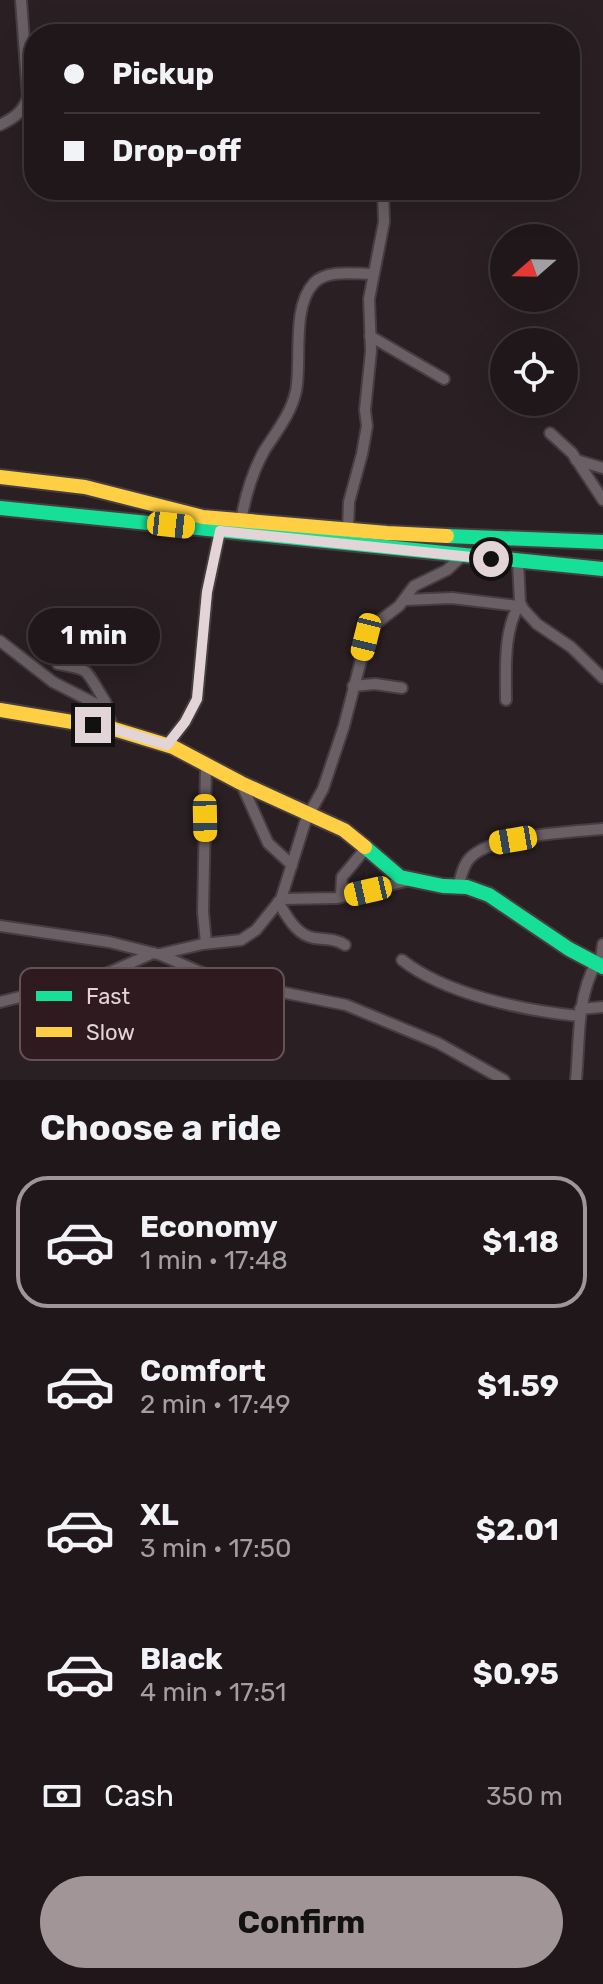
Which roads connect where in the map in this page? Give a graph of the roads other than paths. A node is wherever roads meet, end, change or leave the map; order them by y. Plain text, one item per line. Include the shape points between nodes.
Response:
1 (21, 0) edge
2 (24, 42) edge
3 (24, 108) edge
4 (0, 125) edge
5 (383, 200) edge
6 (373, 274) junction
7 (370, 336) junction
8 (444, 379) dead end
9 (550, 433) dead end
10 (576, 460) junction
11 (603, 468) edge
12 (0, 477) edge
13 (603, 500) edge
14 (0, 508) edge
15 (241, 521) junction
16 (348, 529) junction
17 (220, 531) junction
18 (602, 540) edge
19 (462, 556) junction
20 (518, 561) junction
21 (603, 569) edge
22 (404, 600) junction
23 (519, 604) junction
24 (0, 641) edge
25 (58, 664) dead end
26 (603, 678) edge
27 (353, 686) junction
28 (402, 688) dead end
29 (506, 700) dead end
30 (0, 710) edge
31 (106, 711) junction
32 (114, 729) junction
33 (167, 745) junction
34 (206, 766) junction
35 (241, 783) junction
36 (309, 814) junction
37 (603, 829) edge
38 (367, 847) junction
39 (292, 865) junction
40 (412, 879) junction
41 (458, 887) junction
42 (341, 897) junction
43 (280, 901) junction
44 (0, 926) edge
45 (206, 943) junction
46 (603, 944) edge
47 (345, 945) dead end
48 (155, 954) junction
49 (402, 960) dead end
50 (600, 965) edge
51 (121, 968) edge
52 (190, 968) edge
53 (284, 992) edge
54 (20, 997) edge
55 (0, 1002) edge
56 (603, 1007) edge
57 (580, 1013) junction
58 (504, 1080) edge
59 (576, 1080) edge

1 - 2 street
3 - 4 street
5 - 6 street
6 - 7 street
6 - 15 street via 338,274 314,283 298,333 295,395 262,455
7 - 8 street
7 - 16 street via 367,426
9 - 10 street
10 - 11 street
10 - 13 street
12 - 15 street via 44,479 139,499 176,513
14 - 17 street
15 - 16 street
16 - 18 street
17 - 19 street
17 - 33 street via 207,592 197,699
19 - 20 street
19 - 22 street via 414,586
20 - 21 street
20 - 23 street
22 - 23 street
22 - 27 street via 369,629
23 - 26 street
23 - 29 street via 506,651
24 - 31 street via 53,682
25 - 31 street via 90,673 107,702
27 - 28 street
27 - 36 street via 323,789
30 - 32 street
31 - 32 street
32 - 33 street
33 - 34 street
34 - 35 street
34 - 45 street
35 - 36 street
35 - 39 street via 268,843
36 - 38 street
36 - 39 street
37 - 41 street via 497,843 470,857
38 - 40 street via 388,869
38 - 42 street via 342,877
39 - 43 street
40 - 41 street
40 - 42 street
41 - 50 street via 489,895
42 - 43 street
43 - 45 street via 247,937
43 - 47 street via 300,932
44 - 48 street via 71,934
45 - 48 street
46 - 50 street
48 - 51 street
48 - 52 street
49 - 57 street via 448,985 517,1008
50 - 57 street via 583,991
53 - 58 street via 376,1016
54 - 55 street
56 - 57 street
57 - 59 street

